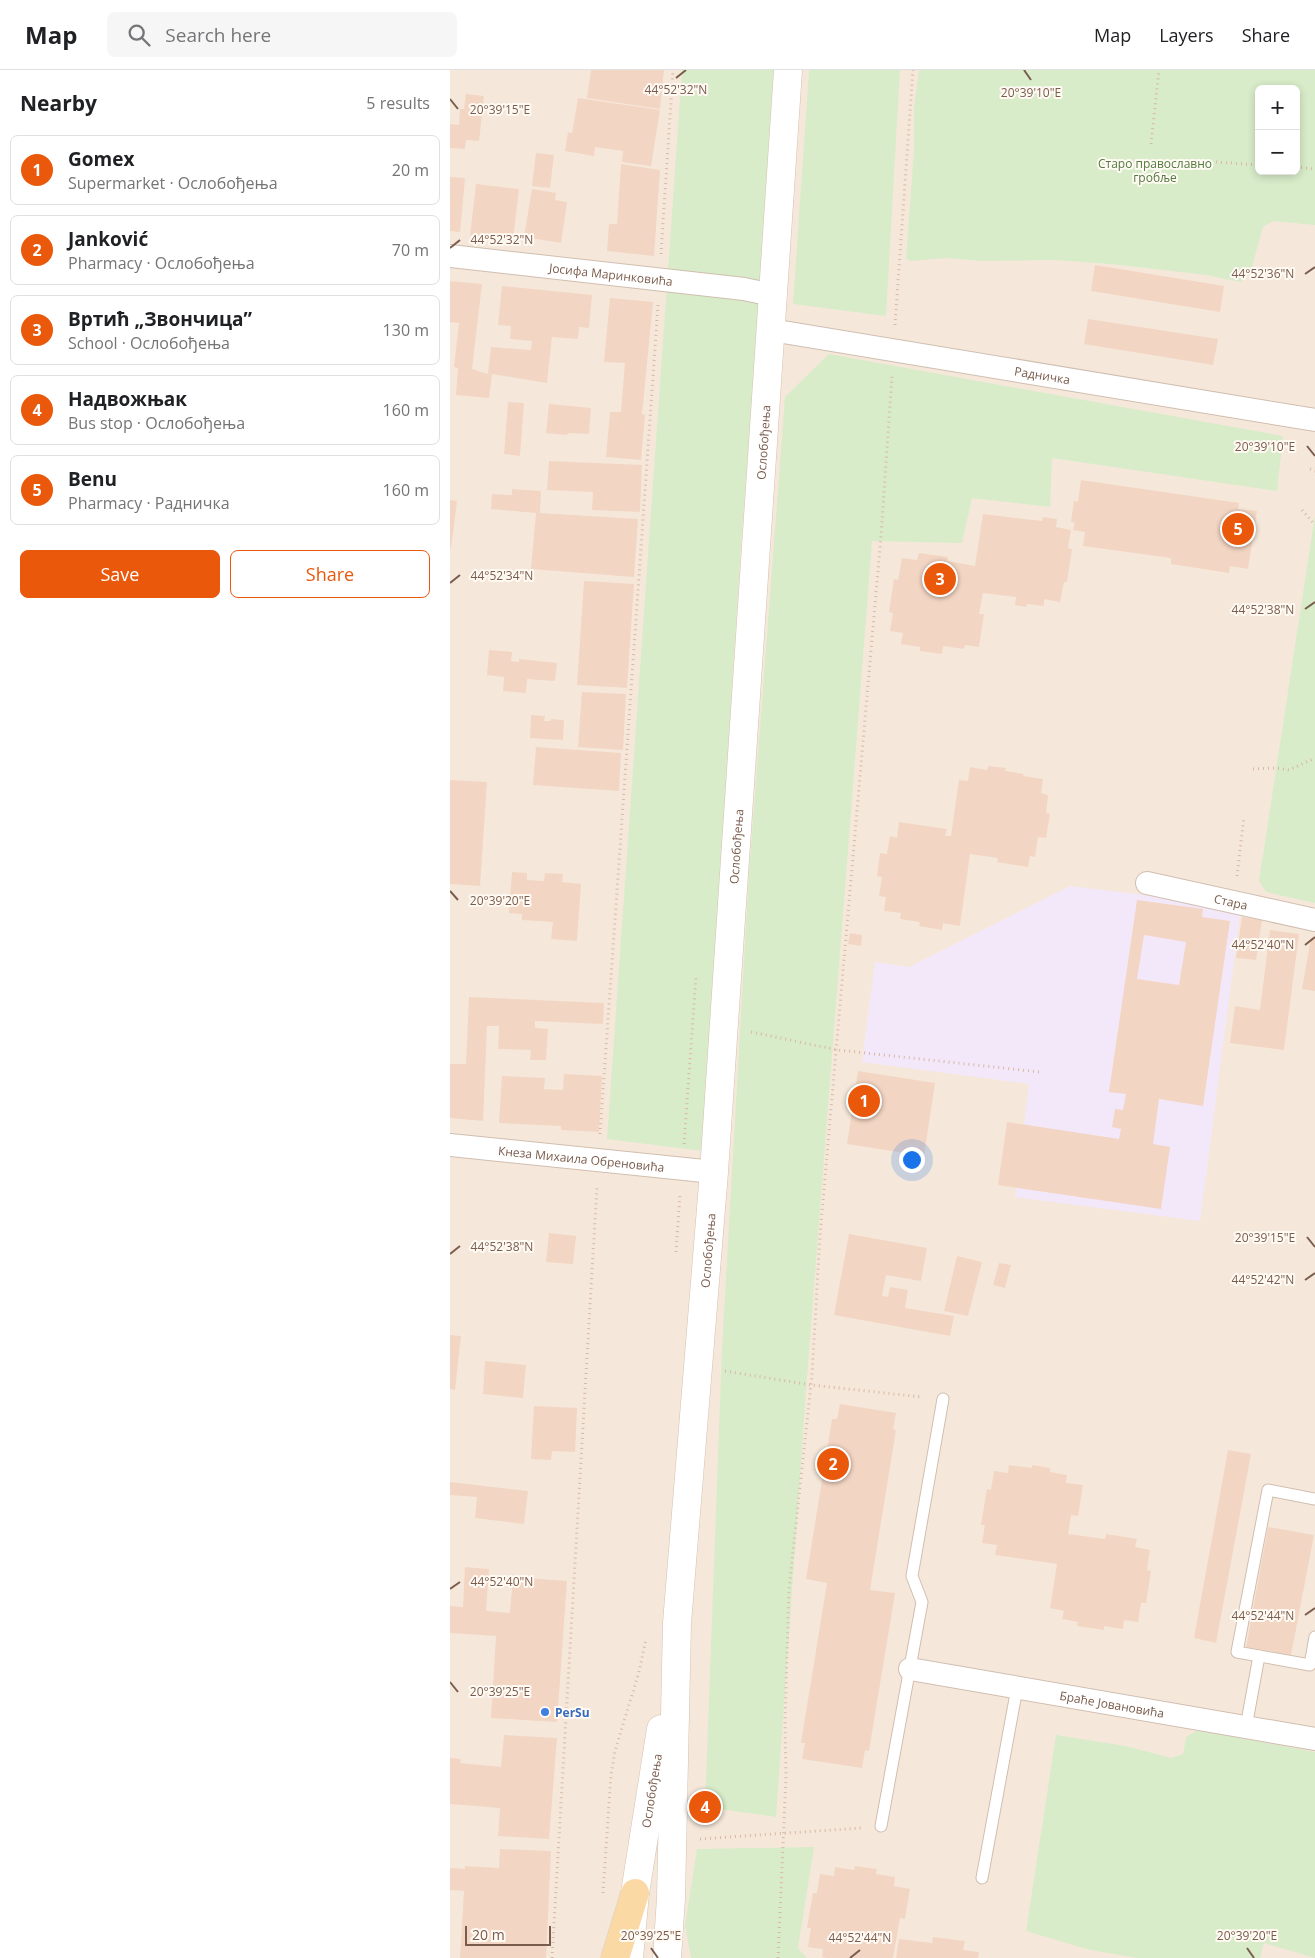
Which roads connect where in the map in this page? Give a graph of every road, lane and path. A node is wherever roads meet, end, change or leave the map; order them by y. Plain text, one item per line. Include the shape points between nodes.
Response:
1 (673, 70) edge
2 (788, 70) edge
3 (913, 70) edge
4 (1159, 70) edge
5 (1151, 144) dead end
6 (1216, 162) dead end
7 (1255, 165) edge
8 (1300, 167) edge
9 (1315, 169) edge
10 (450, 256) edge
11 (659, 280) junction
12 (772, 295) junction
13 (771, 330) junction
14 (894, 351) junction
15 (1315, 420) edge
16 (1310, 470) dead end
17 (1315, 471) edge
18 (1302, 510) dead end
19 (1315, 525) edge
20 (1315, 758) edge
21 (1253, 769) dead end
22 (1244, 817) dead end
23 (1147, 883) dead end
24 (1234, 902) junction
25 (1315, 920) edge
26 (696, 973) dead end
27 (724, 1026) junction
28 (838, 1050) junction
29 (1040, 1072) dead end
30 (450, 1145) edge
31 (598, 1160) junction
32 (682, 1169) junction
33 (714, 1172) junction
34 (676, 1258) dead end
35 (698, 1366) junction
36 (811, 1385) junction
37 (943, 1399) joint
38 (1315, 1498) edge
39 (677, 1623) junction
40 (647, 1632) dead end
41 (1315, 1637) edge
42 (1259, 1656) junction
43 (910, 1670) junction
44 (1017, 1688) junction
45 (1246, 1727) junction
46 (1315, 1739) edge
47 (881, 1826) joint
48 (784, 1833) junction
49 (672, 1841) junction
50 (982, 1878) dead end
51 (635, 1893) junction
52 (671, 1898) junction
53 (602, 1900) dead end
54 (552, 1958) edge
55 (615, 1958) edge
56 (629, 1958) edge
57 (667, 1958) edge
58 (677, 1958) edge
59 (778, 1958) edge

1 - 11 path
2 - 12 street, Ослобођења
3 - 14 path
4 - 5 path
6 - 7 path
8 - 9 path
10 - 11 street, Јосифа Маринковића
11 - 12 street, Јосифа Маринковића
11 - 31 path
12 - 13 street, Ослобођења
13 - 14 street, Радничка
13 - 27 street, Ослобођења
14 - 15 street, Радничка
14 - 28 path
16 - 17 path
18 - 19 path
20 - 21 path via 1289,770
22 - 24 path
23 - 24 street, Стара
24 - 25 street, Стара
26 - 32 path
27 - 28 path
27 - 33 street, Ослобођења
28 - 29 path
28 - 36 path via 820,1235
30 - 31 street, Кнеза Михаила Обреновића
31 - 32 street, Кнеза Михаила Обреновића
31 - 54 path
32 - 33 street, Кнеза Михаила Обреновића
32 - 34 path
33 - 35 street, Ослобођења
35 - 36 path
35 - 39 street, Ослобођења
36 - 37 path
36 - 48 path via 789,1589
37 - 43 lane via 912,1576 922,1602
38 - 42 lane via 1268,1490 1237,1652
39 - 49 street, Ослобођења
39 - 51 street, Ослобођења
40 - 53 path via 639,1672 615,1751
41 - 42 lane via 1310,1665
42 - 45 lane
43 - 44 street, Браће Јовановића
43 - 47 lane
44 - 45 street, Браће Јовановића
44 - 50 lane
45 - 46 street, Браће Јовановића
47 - 48 path
48 - 49 path
48 - 59 path
49 - 52 street, Ослобођења
51 - 55 main road
51 - 56 street, Ослобођења
52 - 57 street, Ослобођења
52 - 58 street

